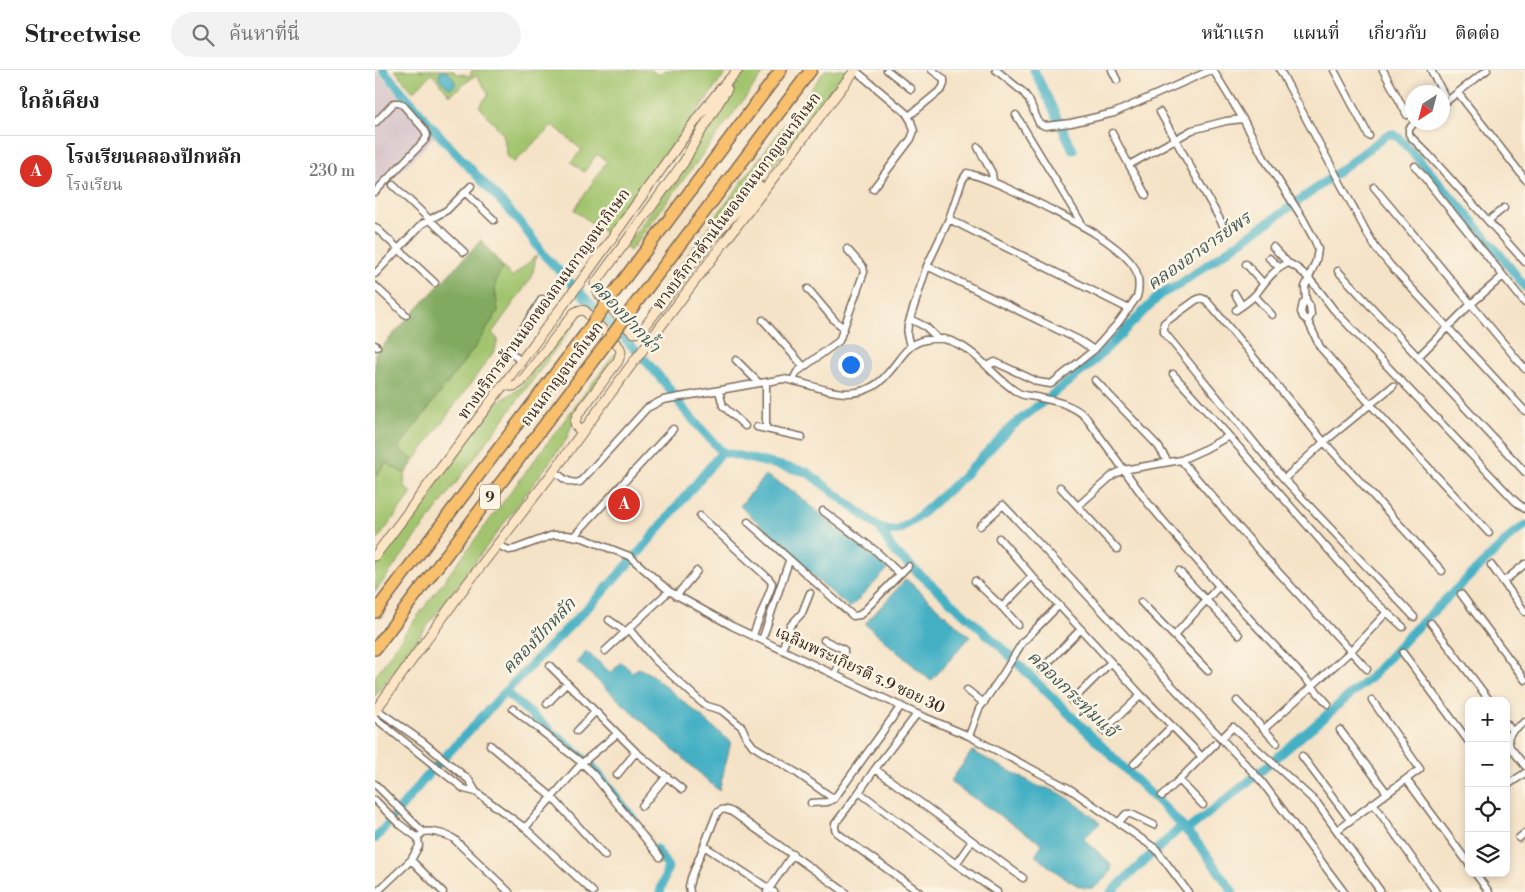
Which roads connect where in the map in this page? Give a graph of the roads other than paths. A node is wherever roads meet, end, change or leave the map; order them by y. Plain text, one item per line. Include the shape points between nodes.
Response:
1 (781, 70) edge
2 (811, 70) edge
3 (855, 70) edge
4 (887, 70) edge
5 (932, 70) edge
6 (996, 70) edge
7 (1112, 70) edge
8 (1212, 70) edge
9 (1280, 70) edge
10 (1334, 70) edge
11 (1383, 70) edge
12 (1431, 70) edge
13 (1487, 70) edge
14 (738, 71) edge
15 (1117, 80) dead end
16 (1439, 85) edge
17 (911, 89) dead end
18 (1458, 93) junction
19 (1450, 99) edge
20 (1405, 111) edge
21 (1160, 112) dead end
22 (1017, 115) dead end
23 (909, 116) junction
24 (1243, 119) junction
25 (375, 123) edge
26 (1409, 130) edge
27 (1112, 133) dead end
28 (1369, 136) dead end
29 (1175, 140) junction
30 (978, 147) dead end
31 (671, 154) junction
32 (684, 162) junction
33 (783, 163) junction
34 (1129, 165) junction
35 (1415, 166) dead end
36 (1525, 179) edge
37 (993, 181) junction
38 (393, 185) dead end
39 (471, 186) dead end
40 (1374, 187) dead end
41 (873, 189) dead end
42 (375, 192) edge
43 (465, 192) junction
44 (1146, 195) dead end
45 (1504, 208) dead end
46 (429, 219) junction
47 (494, 220) dead end
48 (949, 220) junction
49 (1488, 221) junction
50 (1083, 225) junction
51 (375, 227) edge
52 (1224, 227) dead end
53 (1273, 247) dead end
54 (398, 249) junction
55 (847, 249) dead end
56 (464, 252) dead end
57 (1269, 258) dead end
58 (1525, 262) edge
59 (1288, 263) junction
60 (1246, 264) dead end
61 (927, 266) junction
62 (1279, 267) junction
63 (1338, 271) dead end
64 (375, 274) edge
65 (1503, 276) junction
66 (1308, 279) junction
67 (1263, 283) junction
68 (435, 284) dead end
69 (375, 286) edge
70 (809, 289) dead end
71 (1235, 294) dead end
72 (1255, 296) junction
73 (542, 299) dead end
74 (1525, 303) edge
75 (1471, 304) junction
76 (1129, 308) junction
77 (406, 315) dead end
78 (1272, 315) dead end
79 (910, 319) junction
80 (763, 320) dead end
81 (1449, 327) junction
82 (844, 328) junction
83 (938, 339) junction
84 (910, 346) junction
85 (1094, 350) junction
86 (1418, 356) junction
87 (736, 360) dead end
88 (521, 362) junction
89 (987, 366) junction
90 (804, 367) junction
91 (1525, 369) edge
92 (1173, 374) dead end
93 (793, 380) junction
94 (1095, 380) dead end
95 (766, 382) junction
96 (759, 383) junction
97 (505, 384) junction
98 (1393, 386) dead end
99 (719, 391) junction
100 (1370, 404) junction
101 (1525, 411) edge
102 (745, 426) dead end
103 (757, 427) dead end
104 (673, 429) dead end
105 (766, 429) junction
106 (582, 432) junction
107 (1229, 436) junction
108 (802, 437) dead end
109 (1324, 442) junction
110 (1181, 460) junction
111 (1168, 462) junction
112 (1123, 470) junction
113 (554, 471) junction
114 (1525, 472) edge
115 (1284, 479) junction
116 (1060, 487) dead end
117 (1077, 506) junction
118 (1524, 508) edge
119 (823, 511) dead end
120 (700, 516) dead end
121 (748, 522) dead end
122 (980, 526) dead end
123 (1489, 534) dead end
124 (574, 536) junction
125 (999, 538) dead end
126 (497, 545) junction
127 (1117, 549) dead end
128 (375, 556) edge
129 (789, 561) junction
130 (1525, 564) edge
131 (1491, 565) dead end
132 (907, 566) dead end
133 (1179, 571) dead end
134 (1442, 571) dead end
135 (697, 572) dead end
136 (900, 574) junction
137 (1032, 576) junction
138 (975, 581) dead end
139 (1503, 582) junction
140 (1219, 586) junction
141 (669, 591) junction
142 (810, 592) dead end
143 (1461, 594) dead end
144 (676, 596) junction
145 (1206, 600) junction
146 (1141, 602) dead end
147 (1059, 605) junction
148 (1002, 607) junction
149 (375, 612) edge
150 (1525, 612) edge
151 (1387, 613) junction
152 (1414, 617) dead end
153 (609, 620) dead end
154 (1431, 622) dead end
155 (1018, 625) dead end
156 (1403, 627) dead end
157 (627, 630) junction
158 (1081, 630) junction
159 (753, 635) junction
160 (1239, 635) dead end
161 (1174, 636) junction
162 (762, 640) junction
163 (824, 640) dead end
164 (375, 649) edge
165 (782, 650) junction
166 (605, 651) dead end
167 (1351, 651) junction
168 (1403, 653) dead end
169 (1111, 662) junction
170 (550, 666) dead end
171 (1367, 669) dead end
172 (1041, 670) dead end
173 (1208, 671) dead end
174 (835, 674) junction
175 (1525, 680) edge
176 (567, 683) junction
177 (1312, 686) junction
178 (967, 690) dead end
179 (1141, 694) junction
180 (1487, 697) edge
181 (1371, 700) dead end
182 (1072, 701) dead end
183 (1237, 701) dead end
184 (547, 704) dead end
185 (984, 704) junction
186 (1328, 704) dead end
187 (901, 706) junction
188 (513, 709) dead end
189 (595, 712) junction
190 (375, 713) edge
191 (917, 714) junction
192 (1525, 722) edge
193 (1172, 726) junction
194 (1510, 728) edge
195 (1264, 729) junction
196 (1340, 730) dead end
197 (577, 731) dead end
198 (1103, 731) dead end
199 (1512, 731) junction
200 (617, 734) junction
201 (969, 736) junction
202 (1465, 737) edge
203 (1221, 739) junction
204 (1277, 743) dead end
205 (1215, 744) dead end
206 (490, 745) dead end
207 (636, 752) junction
208 (1302, 756) dead end
209 (1202, 758) junction
210 (583, 763) junction
211 (1134, 764) dead end
212 (1525, 766) edge
213 (875, 769) junction
214 (1525, 773) edge
215 (617, 775) dead end
216 (666, 777) junction
217 (1406, 779) junction
218 (1179, 780) junction
219 (1510, 783) edge
220 (375, 784) edge
221 (682, 789) dead end
222 (476, 792) junction
223 (859, 792) junction
224 (1387, 793) junction
225 (1162, 796) dead end
226 (552, 797) junction
227 (834, 799) junction
228 (375, 800) edge
229 (811, 803) dead end
230 (1373, 804) junction
231 (1203, 805) dead end
232 (642, 806) dead end
233 (1350, 820) junction
234 (1119, 822) junction
235 (1154, 825) dead end
236 (525, 828) junction
237 (1337, 830) junction
238 (423, 832) junction
239 (418, 838) junction
240 (971, 841) junction
241 (705, 846) junction
242 (793, 854) junction
243 (605, 856) dead end
244 (660, 856) dead end
245 (1465, 859) edge
246 (411, 860) junction
247 (956, 864) junction
248 (1478, 877) edge
249 (1023, 878) dead end
250 (379, 891) edge
251 (770, 891) edge
252 (443, 892) edge
253 (509, 892) edge
254 (593, 892) edge
255 (689, 892) edge
256 (845, 892) edge
257 (919, 892) edge
258 (997, 892) edge
259 (1188, 892) edge
260 (1344, 892) edge
261 (1381, 892) edge
262 (1437, 892) edge
263 (1489, 892) edge

1 - 149 highway, ถนนกาญจนาภิเษก / 9, bridge
2 - 164 highway, ถนนกาญจนาภิเษก / 9, bridge
3 - 23 street
3 - 33 main road, ทางบริการด้านในของถนนกาญจนาภิเษก
4 - 17 street
5 - 23 street via 943,79 942,89
6 - 8 street via 1023,92 1039,123 1047,126 1114,113
7 - 15 street
8 - 24 street
9 - 81 street via 1376,248
10 - 28 street
11 - 20 street
12 - 16 street
13 - 18 street
14 - 31 main road, ทางบริการด้านนอกของถนนกาญจนาภิเษก
14 - 32 main road
18 - 19 street
18 - 36 street
21 - 29 street
22 - 50 street
23 - 41 street via 914,131 911,139
24 - 29 street via 1192,130
24 - 66 street via 1315,240 1318,249
25 - 42 street via 394,103 399,103 427,135
26 - 49 street via 1411,137
27 - 34 street
29 - 34 street
29 - 52 street
30 - 37 street
31 - 32 main road via 684,153
31 - 88 main road, ทางบริการด้านนอกของถนนกาญจนาภิเษก
32 - 33 main road via 595,284 599,294 634,333 643,329 710,240
33 - 106 main road, ทางบริการด้านในของถนนกาญจนาภิเษก
34 - 44 street
35 - 65 street
37 - 48 street via 967,173
37 - 50 street
38 - 46 street
39 - 43 street
40 - 75 street
43 - 46 street via 447,210
43 - 47 street
45 - 49 street
46 - 54 street
46 - 56 street
48 - 61 street
48 - 76 street
49 - 58 street
50 - 76 street via 1133,265 1139,290
51 - 54 street
53 - 59 street
54 - 64 street
54 - 68 street
55 - 82 street via 864,272
57 - 62 street
59 - 62 street
59 - 66 street
60 - 67 street
61 - 79 street
61 - 85 street
62 - 67 street
63 - 86 street
65 - 74 street
65 - 75 street
66 - 100 street via 1301,312 1303,317 1321,347
66 - 118 street
67 - 72 street
69 - 77 street
70 - 82 street
71 - 72 street via 1239,308
72 - 78 street
73 - 88 street via 509,350
75 - 81 street
75 - 91 street
76 - 85 street
79 - 83 street via 926,326
79 - 84 street via 907,335
80 - 90 street
81 - 86 street
81 - 101 street
82 - 90 street via 835,345
83 - 84 street
83 - 89 street via 960,346
84 - 93 street via 889,373 864,390 846,393
85 - 89 street via 1051,384 1038,382 995,362
86 - 114 street
87 - 96 street
88 - 97 main road, ทางบริการด้านนอกของถนนกาญจนาภิเษก
89 - 112 street via 1021,394 1063,403 1078,410
90 - 93 street
92 - 107 street
93 - 95 street
94 - 111 street via 1158,446
95 - 96 street
95 - 105 street
96 - 99 street
97 - 106 main road via 512,386 521,382 574,313 585,311 621,352 618,361 577,416 576,426
97 - 128 main road, ทางบริการด้านนอกของถนนกาญจนาภิเษก
98 - 100 street
99 - 102 street via 723,406
99 - 113 street via 663,400 647,408 580,482 569,482
100 - 109 street
100 - 123 street
103 - 105 street
104 - 124 street
105 - 108 street
106 - 113 main road, ทางบริการด้านในของถนนกาญจนาภิเษก
107 - 110 street
107 - 151 street
109 - 115 street
109 - 115 street via 1206,300 1196,300 1164,323 1164,332
109 - 134 street
110 - 111 street
110 - 167 street
111 - 112 street
112 - 117 street
112 - 140 street
113 - 126 main road, ทางบริการด้านในของถนนกาญจนาภิเษก
115 - 152 street
116 - 117 street
117 - 127 street
119 - 136 street via 876,551
120 - 159 street via 772,583
121 - 129 street
122 - 203 street via 1003,505
124 - 126 street, เฉลิมพระเกียรติ ร.9 ซอย 30 via 553,535 509,550
124 - 141 street, เฉลิมพระเกียรติ ร.9 ซอย 30 via 629,556
125 - 137 street
126 - 190 main road, ทางบริการด้านในของถนนกาญจนาภิเษก
129 - 136 street via 857,617
129 - 162 street
130 - 139 street
131 - 139 street
132 - 136 street
133 - 145 street
135 - 144 street
137 - 147 street
137 - 148 street
138 - 148 street
139 - 150 street
140 - 145 street
140 - 177 street
141 - 144 street, เฉลิมพระเกียรติ ร.9 ซอย 30
141 - 157 street
142 - 165 street
143 - 175 street
144 - 159 street, เฉลิมพระเกียรติ ร.9 ซอย 30
145 - 160 street
145 - 161 street
146 - 161 street
147 - 158 street
147 - 185 street via 1021,644
148 - 155 street
151 - 156 street
151 - 167 street
153 - 157 street
154 - 180 street
157 - 166 street
157 - 227 street via 701,702 721,710 742,727 753,746
158 - 169 street
158 - 172 street
159 - 162 street, เฉลิมพระเกียรติ ร.9 ซอย 30
161 - 173 street
162 - 165 street, เฉลิมพระเกียรติ ร.9 ซอย 30
163 - 174 street via 844,650
165 - 174 street, เฉลิมพระเกียรติ ร.9 ซอย 30
167 - 171 street
167 - 177 street
168 - 202 street
169 - 179 street
169 - 182 street
170 - 176 street
174 - 187 street, เฉลิมพระเกียรติ ร.9 ซอย 30
176 - 184 street
176 - 189 street
177 - 186 street
177 - 195 street
178 - 185 street
179 - 193 street
179 - 198 street
181 - 217 street via 1420,769
183 - 195 street
185 - 201 street
187 - 191 street, เฉลิมพระเกียรติ ร.9 ซอย 30
187 - 227 street
188 - 210 street
189 - 197 street
189 - 200 street
190 - 222 street via 432,764 464,789
190 - 222 street via 423,742 469,780
191 - 201 street, เฉลิมพระเกียรติ ร.9 ซอย 30
191 - 213 street
192 - 199 street
193 - 209 street
193 - 211 street
194 - 199 street
195 - 204 street
196 - 224 street
199 - 212 street via 1508,743
200 - 207 street
200 - 210 street
201 - 234 street, เฉลิมพระเกียรติ ร.9 ซอย 30 via 1057,781
203 - 237 street via 1233,727 1317,803
203 - 260 street via 1262,782
205 - 209 street
206 - 226 street
207 - 215 street
207 - 216 street
208 - 233 street
209 - 218 street
210 - 226 street
210 - 244 street
213 - 223 street
213 - 240 street
214 - 219 street
216 - 221 street
216 - 232 street
217 - 224 street
217 - 245 street
218 - 225 street
218 - 231 street
220 - 238 street
222 - 236 street
223 - 247 street
223 - 257 street via 835,824 835,829
224 - 230 street
226 - 236 street
226 - 243 street
227 - 229 street
228 - 239 street
230 - 233 street
230 - 262 street
233 - 237 street
234 - 235 street via 1126,814 1131,814
234 - 259 street, เฉลิมพระเกียรติ ร.9 ซอย 30 via 1156,849
236 - 254 street
237 - 261 street
238 - 239 street
238 - 253 street via 454,839
239 - 246 street via 419,846
240 - 247 street
240 - 249 street
241 - 242 street via 717,813 726,809
241 - 251 street
241 - 255 street via 691,878
242 - 251 street
242 - 256 street
246 - 250 street
246 - 252 street
247 - 258 street
248 - 263 street

